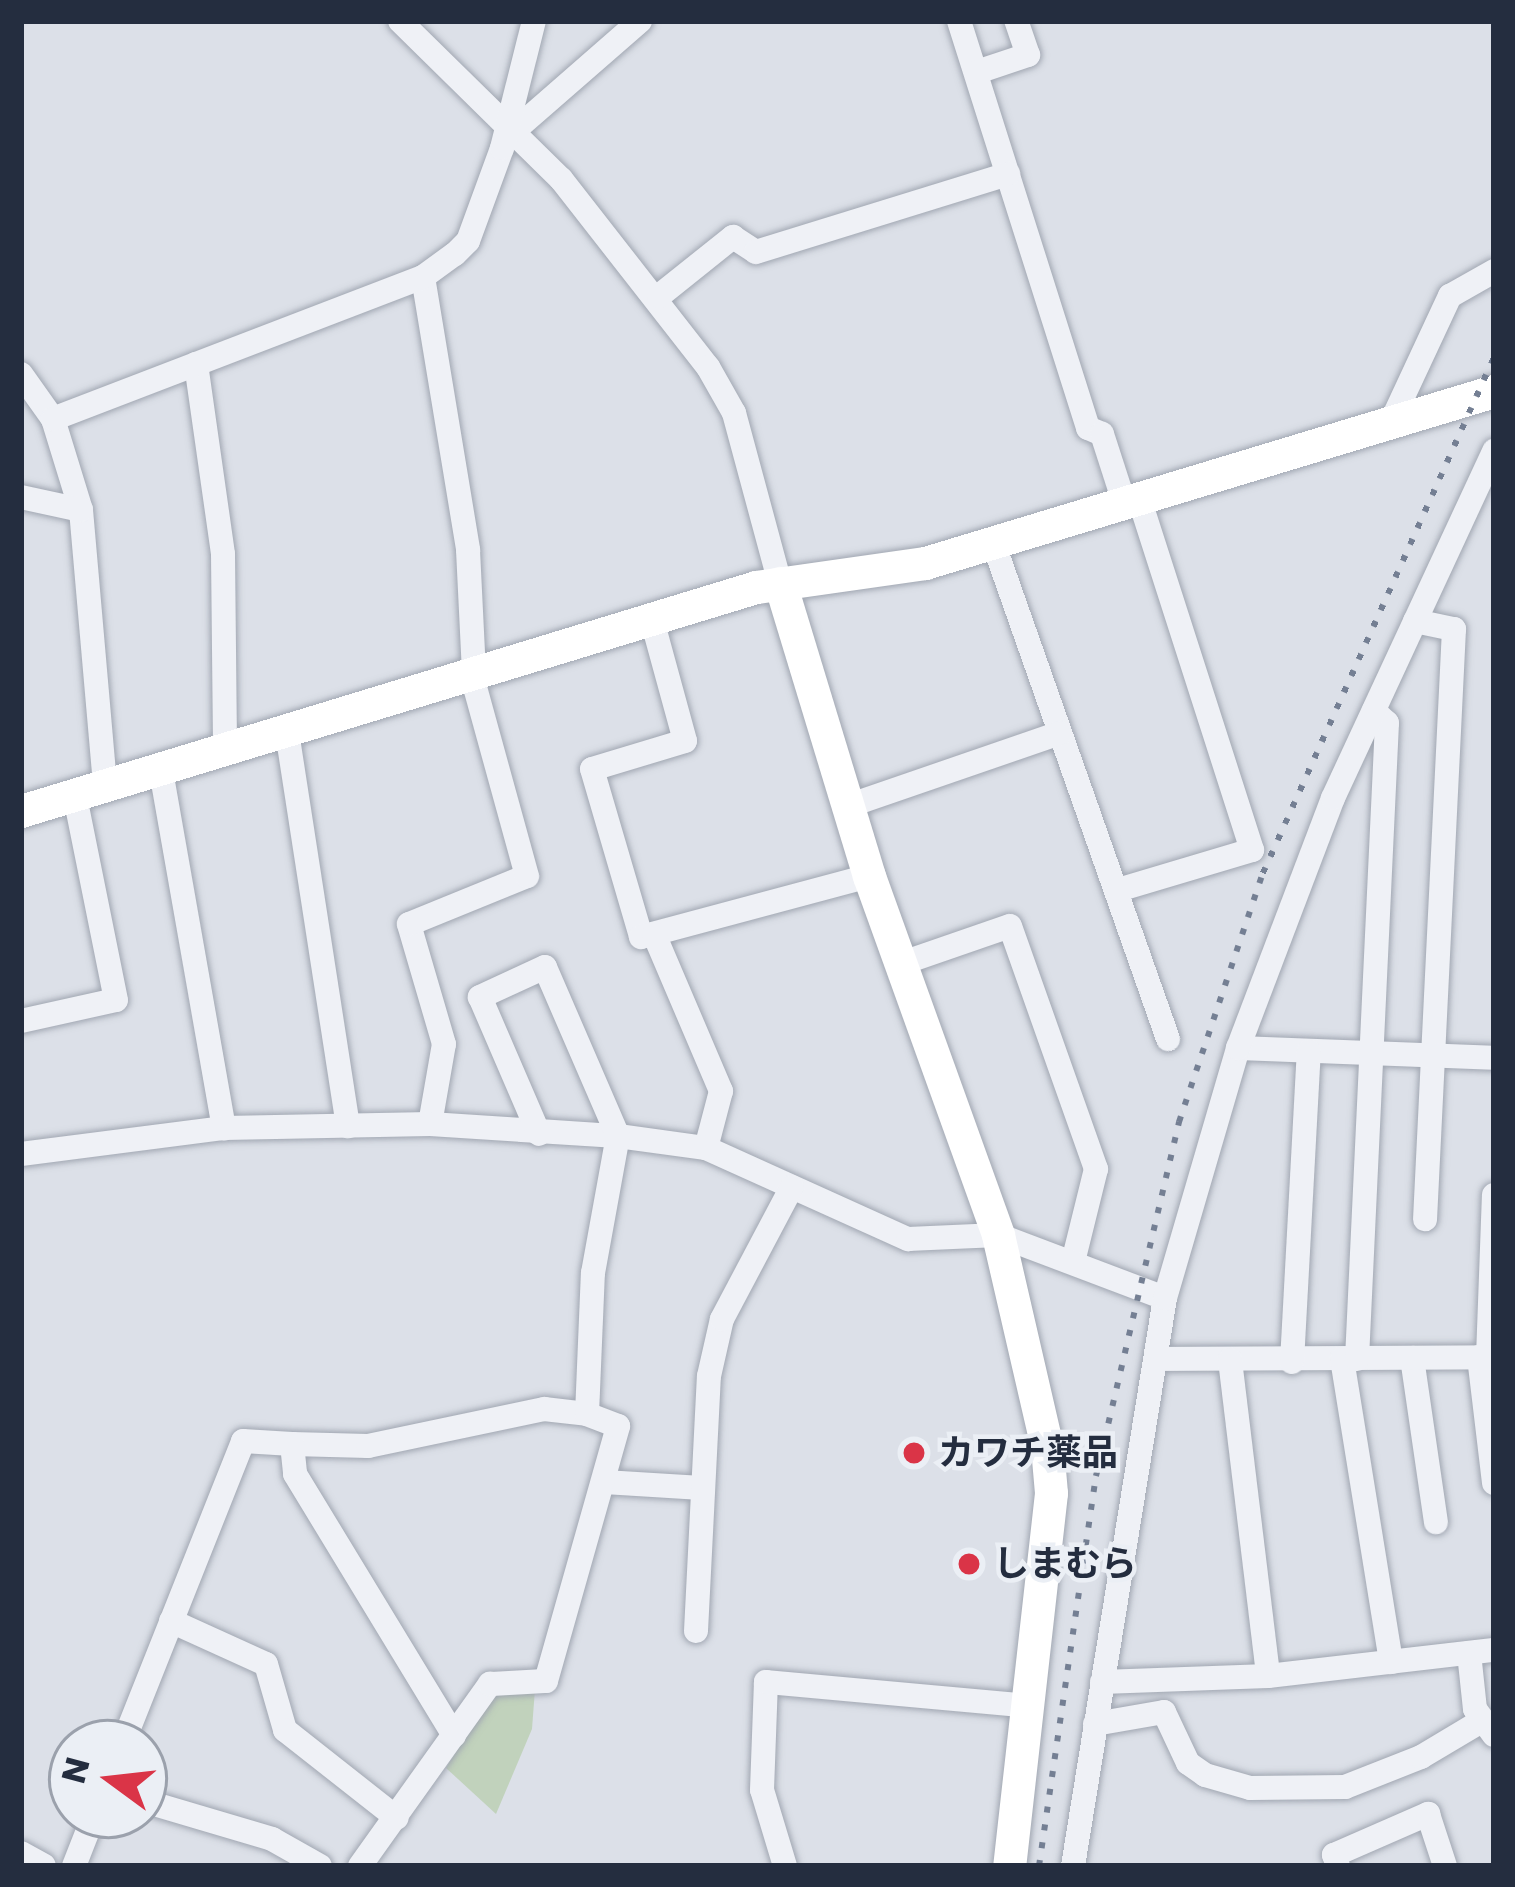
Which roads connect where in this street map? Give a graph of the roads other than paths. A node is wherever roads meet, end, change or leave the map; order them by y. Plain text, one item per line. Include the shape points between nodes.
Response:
1 (400, 21) edge
2 (534, 21) edge
3 (640, 21) edge
4 (959, 21) edge
5 (1016, 21) edge
6 (977, 72) junction
7 (512, 127) junction
8 (1008, 174) junction
9 (1494, 271) edge
10 (423, 278) junction
11 (659, 296) junction
12 (196, 364) junction
13 (21, 374) edge
14 (1494, 391) edge
15 (1393, 418) junction
16 (53, 419) junction
17 (1494, 451) edge
18 (21, 496) edge
19 (1131, 499) junction
20 (81, 510) junction
21 (993, 542) junction
22 (780, 583) junction
23 (652, 620) junction
24 (1415, 621) junction
25 (472, 673) junction
26 (1374, 711) junction
27 (287, 732) junction
28 (1060, 733) junction
29 (225, 751) junction
30 (161, 771) junction
31 (90, 791) junction
32 (848, 806) junction
33 (21, 811) edge
34 (869, 876) junction
35 (1118, 890) junction
36 (654, 934) junction
37 (900, 964) junction
38 (21, 1021) edge
39 (1168, 1039) dead end
40 (1238, 1048) junction
41 (1309, 1051) junction
42 (1371, 1053) junction
43 (1430, 1056) junction
44 (1494, 1058) edge
45 (430, 1124) junction
46 (348, 1126) junction
47 (224, 1128) junction
48 (539, 1134) junction
49 (618, 1136) junction
50 (706, 1148) junction
51 (21, 1154) edge
52 (792, 1187) junction
53 (1494, 1195) edge
54 (1425, 1219) dead end
55 (998, 1234) junction
56 (1493, 1237) edge
57 (1072, 1262) junction
58 (1166, 1298) junction
59 (1487, 1357) edge
60 (1412, 1358) junction
61 (1160, 1359) junction
62 (1350, 1359) junction
63 (1230, 1360) junction
64 (1292, 1362) junction
65 (587, 1414) junction
66 (292, 1444) junction
67 (1493, 1473) edge
68 (604, 1482) junction
69 (1494, 1483) edge
70 (702, 1488) junction
71 (1436, 1522) dead end
72 (171, 1621) junction
73 (696, 1631) dead end
74 (1482, 1651) edge
75 (1391, 1662) junction
76 (1268, 1676) junction
77 (1102, 1682) junction
78 (1028, 1706) junction
79 (132, 1719) edge
80 (1095, 1724) junction
81 (1489, 1728) edge
82 (454, 1735) junction
83 (168, 1809) edge
84 (397, 1818) junction
85 (21, 1853) edge
86 (44, 1866) edge
87 (320, 1866) edge
88 (360, 1866) edge
89 (784, 1866) edge
90 (1009, 1866) edge
91 (1073, 1866) edge
92 (1338, 1866) edge
93 (1444, 1866) edge

1 - 7 street
2 - 7 street
3 - 7 street
4 - 6 street
5 - 6 street via 1028,55
6 - 8 street
7 - 10 street via 468,241
7 - 11 street
8 - 11 street via 756,252 733,237
8 - 19 street via 1088,428 1102,434
9 - 15 street via 1450,296
10 - 12 street
10 - 25 street via 468,550
11 - 22 street via 734,413
12 - 16 street
12 - 29 street via 223,554
13 - 16 street
14 - 15 street
15 - 19 street
16 - 20 street
17 - 24 street
18 - 20 street
19 - 21 street
19 - 35 street via 1252,850
20 - 31 street
21 - 22 street via 889,572
21 - 28 street
22 - 23 street
22 - 32 street
23 - 25 street
23 - 36 street via 685,741 592,769 641,937
24 - 26 street
24 - 43 street via 1454,629
25 - 27 street
25 - 45 street via 527,876 409,924 444,1045
26 - 40 street via 1280,925
26 - 42 street via 1387,723
27 - 29 street
27 - 46 street
28 - 32 street
28 - 35 street
29 - 30 street
30 - 31 street
30 - 47 street
31 - 33 street
31 - 38 street via 116,1000
32 - 34 street
34 - 36 street
34 - 37 street
35 - 39 street
36 - 50 street via 721,1091
37 - 55 street
37 - 57 street via 1010,926 1096,1169
40 - 41 street
40 - 58 street
41 - 42 street
41 - 64 street
42 - 43 street
42 - 62 street
43 - 44 street
43 - 54 street
45 - 46 street
45 - 48 street
46 - 47 street
47 - 51 street
48 - 49 street
48 - 49 street via 480,997 545,967
49 - 50 street
49 - 65 street via 593,1273
50 - 52 street
52 - 55 street via 908,1238
52 - 70 street via 722,1319
53 - 56 street
55 - 57 street
55 - 78 street via 1052,1493
56 - 59 street
57 - 58 street
58 - 61 street
59 - 60 street
59 - 67 street
60 - 62 street
60 - 71 street
61 - 63 street
61 - 77 street
62 - 64 street
62 - 75 street
63 - 64 street
63 - 76 street
65 - 66 street via 544,1409 368,1446
65 - 68 street via 618,1426
66 - 72 street via 243,1441
66 - 82 street via 296,1474
67 - 69 street
68 - 70 street
68 - 82 street via 546,1682 490,1684
70 - 73 street
72 - 79 street
72 - 84 street via 266,1664 285,1730
74 - 75 street
74 - 81 street via 1474,1709
75 - 76 street
76 - 77 street
77 - 80 street
78 - 89 street via 766,1682 762,1790
78 - 90 street
80 - 81 street via 1164,1712 1188,1763 1250,1788 1345,1787
80 - 91 street
82 - 84 street
83 - 87 street via 272,1839
84 - 88 street
85 - 86 street
92 - 93 street via 1334,1855 1428,1814

